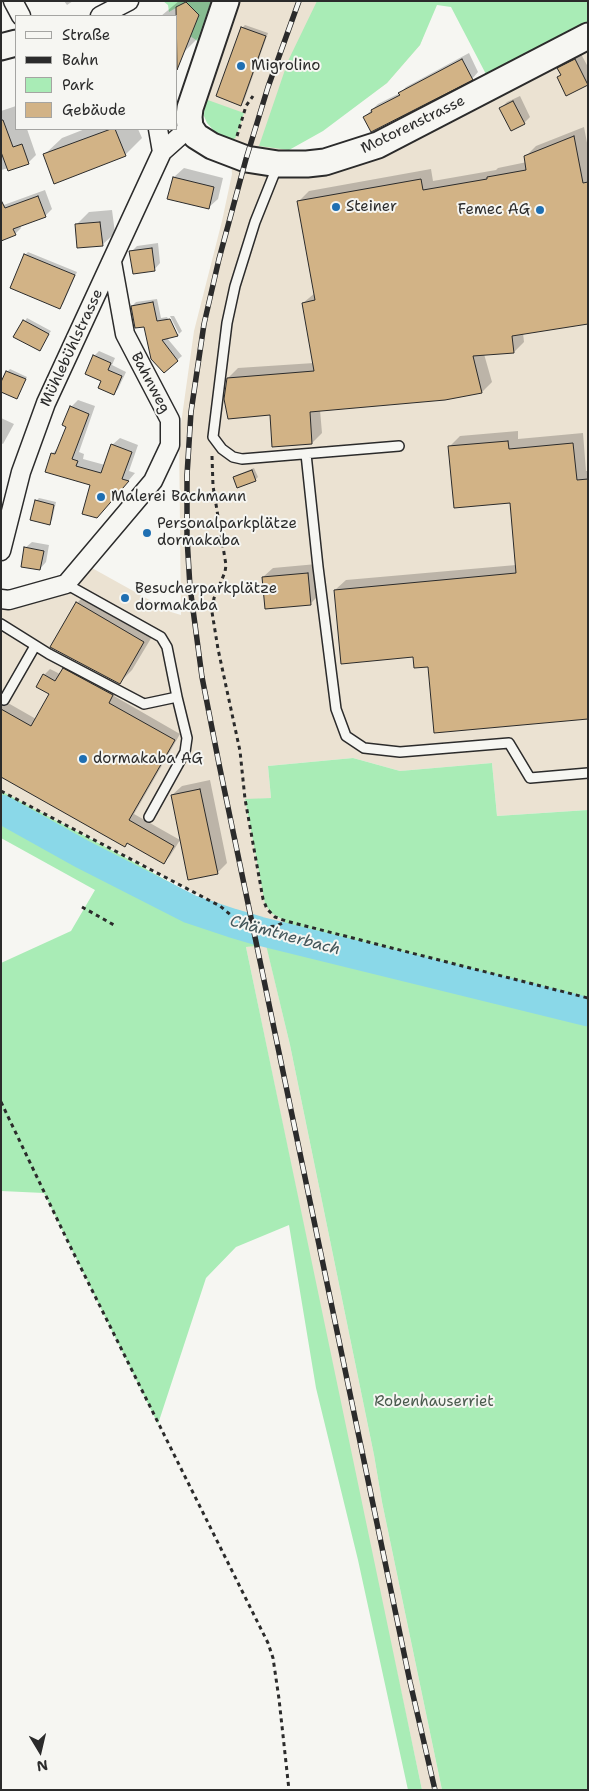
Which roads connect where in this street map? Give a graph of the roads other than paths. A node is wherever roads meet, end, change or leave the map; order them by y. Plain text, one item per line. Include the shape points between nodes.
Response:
1 (13, 1) edge
2 (130, 1) edge
3 (226, 1) edge
4 (20, 15) edge
5 (102, 15) edge
6 (588, 36) edge
7 (15, 43) edge
8 (1, 47) edge
9 (183, 124) edge
10 (158, 130) edge
11 (162, 152) junction
12 (278, 164) junction
13 (112, 262) junction
14 (399, 446) dead end
15 (306, 454) junction
16 (1, 551) edge
17 (66, 584) junction
18 (1, 600) edge
19 (1, 624) edge
20 (35, 646) junction
21 (177, 697) junction
22 (1, 698) edge
23 (588, 773) edge
24 (149, 817) dead end

1 - 4 street
2 - 5 street
3 - 9 street via 189,117
6 - 12 street, Motorenstrasse via 378,145 325,162
7 - 8 street
9 - 11 street, Mühlebühlstrasse
9 - 12 street, Motorenstrasse via 199,139 232,154
10 - 11 street
11 - 13 street, Mühlebühlstrasse
12 - 15 lane via 235,286 227,323 213,437 222,449 242,459
13 - 16 street, Mühlebühlstrasse via 46,403 21,472
13 - 17 street, Bahnweg via 124,334 170,420 170,445 153,481
14 - 15 lane
15 - 23 lane via 336,709 346,736 364,748 400,752 509,743 530,778
17 - 18 street
17 - 21 lane via 161,637 167,647
19 - 20 lane
20 - 21 lane via 144,704
20 - 22 lane via 4,700
21 - 24 lane via 187,738 185,752

